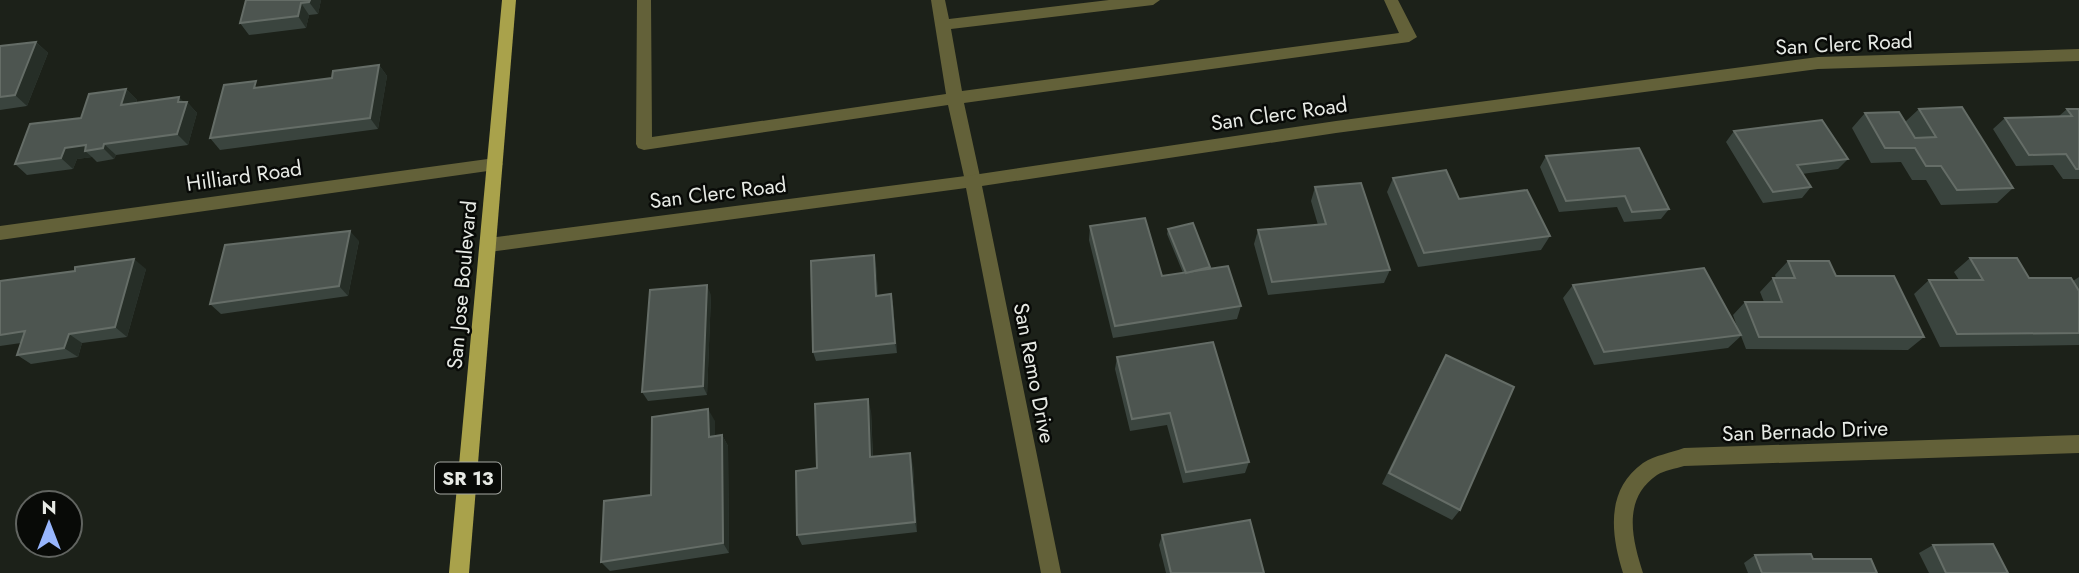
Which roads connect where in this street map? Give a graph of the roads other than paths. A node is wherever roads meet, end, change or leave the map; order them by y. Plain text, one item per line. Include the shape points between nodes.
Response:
1 (509, 0) edge
2 (644, 0) edge
3 (938, 0) edge
4 (1153, 0) edge
5 (1391, 0) edge
6 (942, 25) junction
7 (2079, 55) edge
8 (956, 98) junction
9 (495, 164) junction
10 (973, 181) junction
11 (0, 233) edge
12 (489, 245) junction
13 (2079, 444) edge
14 (459, 573) edge
15 (1051, 573) edge
16 (1633, 573) edge

1 - 9 main road, San Jose Boulevard / SR 13
2 - 8 street via 644,145
3 - 6 street, San Remo Drive
4 - 6 street
5 - 8 street via 1409,37
6 - 8 street, San Remo Drive
7 - 10 street, San Clerc Road via 1818,63
8 - 10 street, San Remo Drive
9 - 11 street, Hilliard Road
9 - 12 main road, San Jose Boulevard / SR 13
10 - 12 street, San Clerc Road
10 - 15 street, San Remo Drive
12 - 14 main road, San Jose Boulevard / SR 13
13 - 16 street, San Bernado Drive via 1684,457 1648,470 1625,498 1622,537

